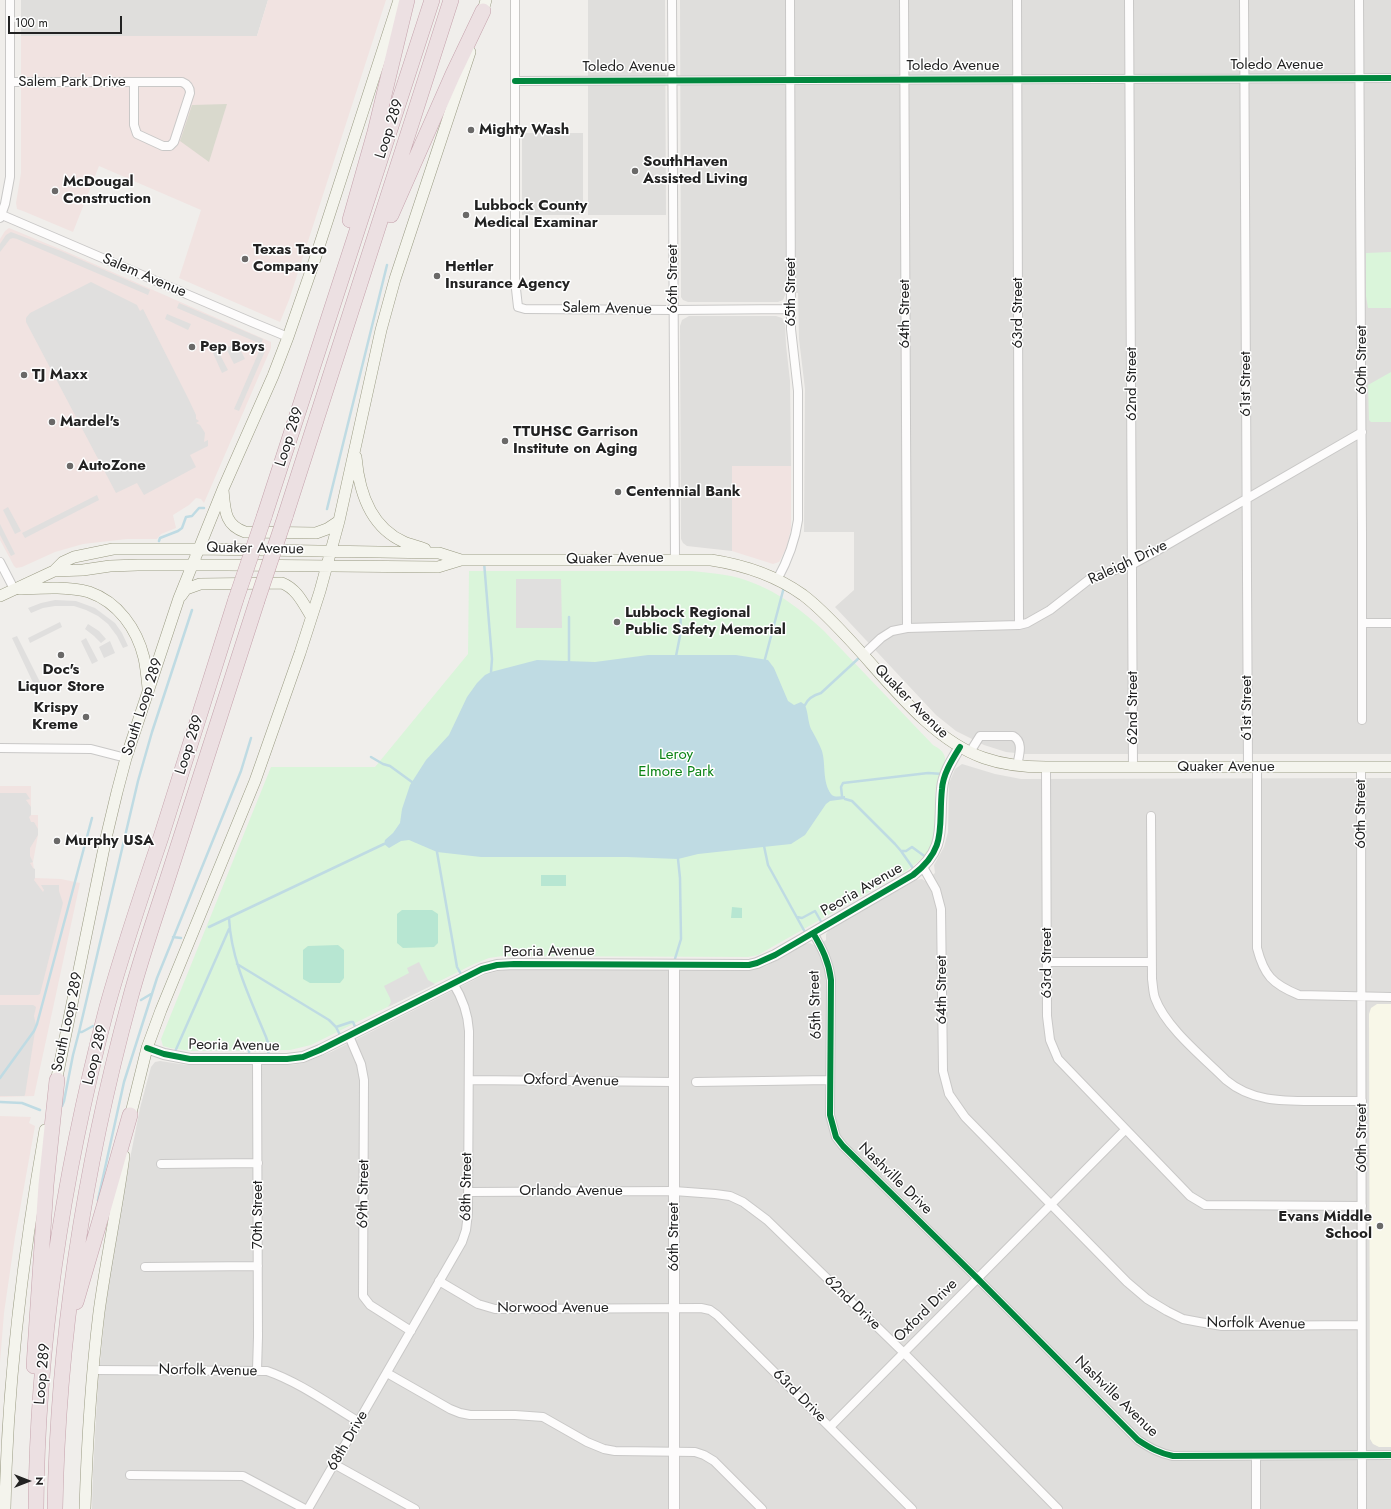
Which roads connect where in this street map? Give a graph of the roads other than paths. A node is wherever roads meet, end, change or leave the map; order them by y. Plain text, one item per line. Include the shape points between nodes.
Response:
1 (10, 0) edge
2 (399, 0) edge
3 (407, 0) edge
4 (432, 0) edge
5 (451, 0) edge
6 (515, 0) edge
7 (672, 0) edge
8 (790, 0) edge
9 (904, 0) edge
10 (1017, 0) edge
11 (1130, 0) edge
12 (1244, 0) edge
13 (1359, 0) edge
14 (484, 6) edge
15 (1359, 78) junction
16 (1391, 78) edge
17 (904, 79) junction
18 (1017, 79) junction
19 (1130, 79) junction
20 (1245, 79) junction
21 (672, 80) junction
22 (790, 80) junction
23 (515, 81) junction
24 (10, 82) junction
25 (134, 82) junction
26 (1, 216) edge
27 (365, 268) junction
28 (335, 297) junction
29 (791, 309) junction
30 (673, 310) junction
31 (288, 337) junction
32 (1362, 432) junction
33 (356, 446) junction
34 (223, 489) junction
35 (1247, 498) junction
36 (339, 521) junction
37 (199, 549) junction
38 (331, 550) junction
39 (439, 553) junction
40 (674, 559) junction
41 (462, 560) junction
42 (0, 562) edge
43 (1133, 564) junction
44 (192, 565) junction
45 (326, 566) junction
46 (54, 571) junction
47 (777, 580) junction
48 (14, 589) junction
49 (0, 596) edge
50 (179, 598) junction
51 (312, 616) junction
52 (1391, 623) edge
53 (1362, 624) junction
54 (1019, 625) junction
55 (907, 628) junction
56 (864, 654) junction
57 (148, 692) junction
58 (1362, 720) dead end
59 (960, 747) junction
60 (0, 748) edge
61 (970, 752) junction
62 (126, 758) junction
63 (1017, 766) junction
64 (1046, 767) junction
65 (1133, 767) junction
66 (1252, 767) junction
67 (1361, 767) junction
68 (1391, 767) edge
69 (1151, 816) dead end
70 (923, 867) junction
71 (813, 933) junction
72 (1047, 962) junction
73 (1151, 962) junction
74 (674, 965) junction
75 (454, 983) junction
76 (1362, 997) junction
77 (1391, 998) edge
78 (349, 1036) junction
79 (147, 1048) junction
80 (257, 1059) junction
81 (57, 1080) junction
82 (469, 1080) junction
83 (830, 1080) junction
84 (674, 1082) junction
85 (696, 1082) dead end
86 (1362, 1101) junction
87 (130, 1115) junction
88 (1125, 1130) junction
89 (258, 1163) junction
90 (161, 1164) dead end
91 (674, 1191) junction
92 (468, 1192) junction
93 (1051, 1204) junction
94 (1362, 1206) junction
95 (258, 1266) junction
96 (146, 1267) dead end
97 (977, 1278) junction
98 (439, 1281) junction
99 (674, 1308) junction
100 (1361, 1325) junction
101 (65, 1331) junction
102 (411, 1331) junction
103 (903, 1352) junction
104 (93, 1370) junction
105 (257, 1370) junction
106 (387, 1373) junction
107 (359, 1422) junction
108 (830, 1427) junction
109 (38, 1436) junction
110 (674, 1452) junction
111 (1362, 1455) junction
112 (1391, 1455) edge
113 (1256, 1456) junction
114 (334, 1464) junction
115 (130, 1475) dead end
116 (5, 1509) edge
117 (36, 1509) edge
118 (55, 1509) edge
119 (86, 1509) edge
120 (307, 1509) edge
121 (415, 1509) edge
122 (674, 1509) edge
123 (762, 1509) edge
124 (912, 1509) edge
125 (1058, 1509) edge
126 (1256, 1509) edge
127 (1362, 1509) edge

1 - 24 street
2 - 31 main road, South Loop 289
3 - 28 highway via 375,132 345,238
4 - 28 highway, Loop 289
5 - 27 highway, Loop 289
6 - 23 street
7 - 21 street, 66th Street
8 - 22 street, 65th Street
9 - 17 street, 64th Street
10 - 18 street, 63rd Street
11 - 19 street, 62nd Street
12 - 20 street, 61st Street
13 - 15 street, 60th Street
14 - 27 highway via 416,161
14 - 33 main road via 395,279 381,330
15 - 16 street, Toledo Avenue
15 - 20 street, Toledo Avenue
15 - 32 street, 60th Street
17 - 18 street, Toledo Avenue
17 - 22 street, Toledo Avenue
17 - 55 street, 64th Street
18 - 19 street, Toledo Avenue
18 - 54 street, 63rd Street
19 - 20 street, Toledo Avenue
19 - 43 street, 62nd Street
20 - 35 street, 61st Street
21 - 22 street, Toledo Avenue
21 - 23 street, Toledo Avenue
21 - 30 street, 66th Street
22 - 29 street, 65th Street
23 - 30 street, Salem Avenue via 515,280 518,308
24 - 25 street, Salem Park Drive
24 - 26 street via 10,177
25 - 25 street, Salem Park Drive via 134,125 137,134 163,146 170,146 174,142 189,99 189,88 182,82
26 - 31 street, Salem Avenue
27 - 101 highway, Loop 289, bridge via 128,1003 92,1158
28 - 109 highway, Loop 289, bridge via 124,948 89,1079 70,1170 53,1273
29 - 30 street, Salem Avenue
29 - 47 street, 65th Street via 798,391 798,520 792,551
30 - 40 street, 66th Street
31 - 34 main road, South Loop 289
32 - 35 street, Raleigh Drive
32 - 53 street, 60th Street
33 - 36 main road
33 - 39 main road via 360,487 378,522 404,542
34 - 36 main road via 226,514 237,529 245,532 316,533 327,530
34 - 37 main road, South Loop 289
35 - 43 street, Raleigh Drive
35 - 66 street, 61st Street
36 - 38 main road
37 - 38 main road, Quaker Avenue
37 - 44 main road, South Loop 289
37 - 46 main road, Quaker Avenue via 131,548 94,552 63,562
38 - 39 main road, Quaker Avenue
38 - 45 main road
39 - 41 main road, Quaker Avenue
40 - 41 main road, Quaker Avenue
40 - 47 main road, Quaker Avenue via 726,562 759,571
41 - 45 main road, Quaker Avenue via 438,567
42 - 48 street
43 - 54 street, Raleigh Drive via 1091,578 1050,610 1027,624
43 - 65 street, 62nd Street
44 - 45 main road, Quaker Avenue
44 - 46 main road, Quaker Avenue via 110,566
44 - 50 main road, South Loop 289
45 - 51 main road
46 - 48 main road, Quaker Avenue
47 - 56 main road, Quaker Avenue via 803,595 825,613
48 - 49 main road, Quaker Avenue
48 - 57 main road via 58,588 88,592 114,606 126,618 137,636 144,658
50 - 51 main road via 186,589 200,584 282,583 296,592
50 - 57 main road, South Loop 289
51 - 79 main road via 256,781
52 - 53 street
53 - 58 street, 60th Street
54 - 55 street, Raleigh Drive
55 - 56 street, Raleigh Drive via 892,631 880,638
56 - 59 main road, Quaker Avenue via 931,727
57 - 62 main road, South Loop 289
59 - 61 main road, Quaker Avenue
59 - 70 street via 944,777 940,836 934,852
60 - 62 street via 83,748
61 - 63 main road, Quaker Avenue via 983,758
61 - 63 street via 980,736 1013,736 1020,745
62 - 81 main road, South Loop 289 via 106,838
63 - 64 main road, Quaker Avenue
64 - 65 main road, Quaker Avenue
64 - 72 street, 63rd Street
65 - 66 main road, Quaker Avenue
66 - 67 main road, Quaker Avenue
66 - 76 street, 61st Street via 1257,948 1260,961 1266,973 1276,983 1298,995
67 - 68 main road, Quaker Avenue
67 - 76 street, 60th Street
69 - 73 street
70 - 71 street, Peoria Avenue
70 - 93 street, 64th Street via 936,890 941,909 942,1052 946,1085 955,1104 966,1117
71 - 74 street, Peoria Avenue via 775,955 749,965
71 - 83 street, 65th Street via 822,948 831,980
72 - 73 street
72 - 88 street, 63rd Street via 1047,1028 1058,1059
73 - 86 street via 1154,997 1162,1012 1173,1027 1234,1087 1263,1099 1279,1101
74 - 75 street, Peoria Avenue via 497,965 482,969
74 - 84 street, 66th Street
75 - 78 street, Peoria Avenue
75 - 82 street, 68th Street via 469,1018
76 - 77 street
76 - 86 street, 60th Street
78 - 80 street, Peoria Avenue via 302,1057
78 - 102 street, 69th Street via 361,1064 364,1080 363,1296 370,1305
79 - 80 street, Peoria Avenue via 190,1059
79 - 87 main road
80 - 89 street, 70th Street
81 - 109 highway via 46,1185 36,1330 34,1398
81 - 116 main road, South Loop 289 via 35,1185 19,1300 9,1408
82 - 84 street, Oxford Avenue
82 - 92 street, 68th Street
83 - 85 street
83 - 97 street, Nashville Drive via 830,1115 836,1137
84 - 91 street, 66th Street
86 - 94 street, 60th Street
87 - 101 highway via 95,1239
87 - 104 main road via 99,1312
88 - 93 street, Oxford Drive
88 - 94 street via 1190,1196 1205,1205
89 - 90 street
89 - 95 street, 70th Street
91 - 92 street, Orlando Avenue
91 - 99 street, 66th Street
91 - 103 street, 62nd Drive via 730,1196 759,1213
92 - 98 street, 68th Street via 466,1230 462,1242
93 - 97 street, Oxford Drive
93 - 100 street, Norfolk Avenue via 1146,1299 1183,1319 1222,1326
94 - 100 street, 60th Street
95 - 96 street
95 - 105 street, 70th Street
97 - 103 street, Oxford Drive
97 - 113 street, Nashville Avenue via 1138,1440 1150,1448 1173,1456
98 - 99 street, Norwood Avenue via 486,1307
98 - 102 street, 68th Street
99 - 108 street, 63rd Drive via 701,1308 717,1315
99 - 110 street, 66th Street
100 - 111 street, 60th Street
101 - 118 highway, Loop 289
102 - 106 street, 68th Street
103 - 108 street, Oxford Drive
103 - 125 street, 62nd Drive
104 - 105 street, Norfolk Avenue
104 - 119 main road via 87,1443
105 - 107 street, Norfolk Avenue via 279,1375
106 - 107 street, 68th Drive
106 - 110 street via 460,1414 543,1417 604,1449
107 - 114 street, 68th Drive
108 - 124 street, 63rd Drive
109 - 117 highway, Loop 289
110 - 122 street, 66th Street
110 - 123 street via 695,1452 714,1461
111 - 112 street, Nashville Avenue
111 - 113 street, Nashville Avenue
111 - 127 street, 60th Street
113 - 126 street
114 - 120 street, 68th Drive
114 - 121 street
115 - 120 street via 243,1476

